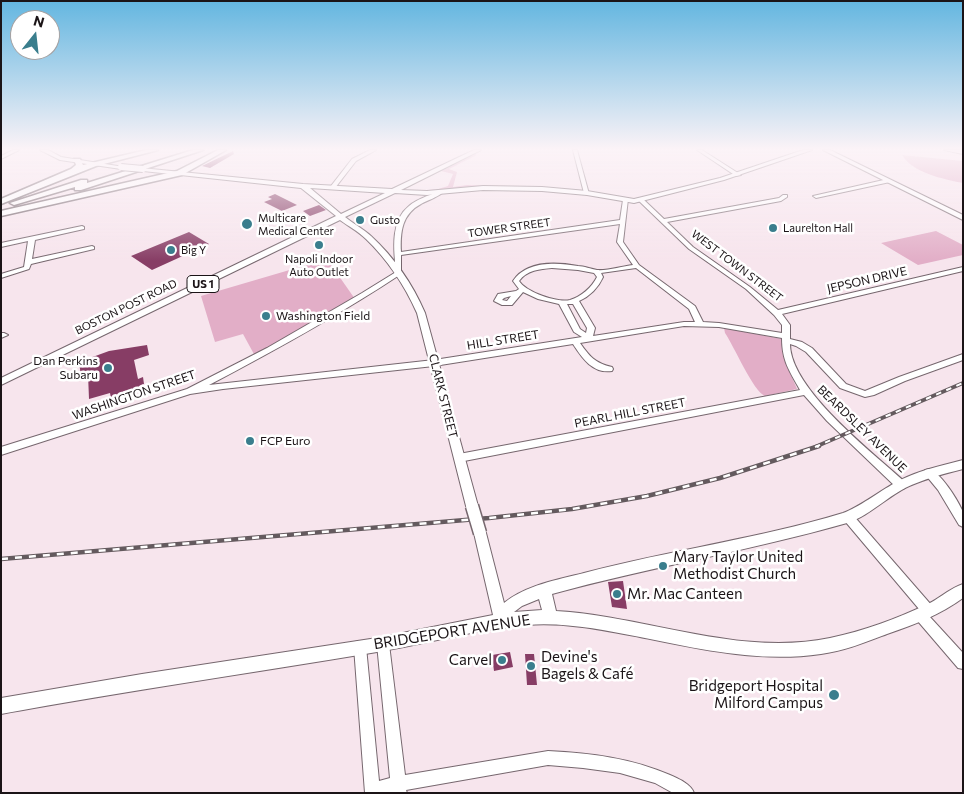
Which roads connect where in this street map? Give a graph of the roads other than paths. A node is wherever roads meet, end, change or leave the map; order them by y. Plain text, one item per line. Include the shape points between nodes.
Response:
1 (36, 187) edge
2 (66, 187) edge
3 (83, 187) edge
4 (114, 187) edge
5 (304, 187) edge
6 (333, 187) edge
7 (401, 187) edge
8 (586, 187) edge
9 (690, 187) edge
10 (859, 187) edge
11 (900, 187) edge
12 (393, 191) junction
13 (439, 192) junction
14 (587, 192) junction
15 (785, 196) dead end
16 (816, 196) dead end
17 (626, 200) junction
18 (642, 200) junction
19 (1, 202) edge
20 (1, 207) edge
21 (1, 213) edge
22 (342, 217) junction
23 (963, 218) edge
24 (662, 221) junction
25 (622, 222) junction
26 (82, 228) dead end
27 (32, 238) junction
28 (1, 245) edge
29 (92, 248) dead end
30 (398, 255) junction
31 (387, 260) junction
32 (29, 262) junction
33 (637, 266) junction
34 (963, 269) edge
35 (596, 272) junction
36 (399, 273) junction
37 (1, 276) edge
38 (575, 300) junction
39 (562, 302) junction
40 (777, 313) junction
41 (700, 324) junction
42 (786, 338) junction
43 (589, 339) junction
44 (575, 341) junction
45 (963, 357) edge
46 (434, 363) junction
47 (609, 369) dead end
48 (224, 375) junction
49 (1, 382) edge
50 (223, 386) junction
51 (190, 391) junction
52 (806, 392) junction
53 (1, 451) edge
54 (458, 458) junction
55 (963, 464) edge
56 (929, 473) junction
57 (901, 485) junction
58 (848, 517) junction
59 (963, 522) edge
60 (544, 590) junction
61 (963, 590) edge
62 (925, 613) junction
63 (550, 617) junction
64 (501, 621) junction
65 (383, 644) junction
66 (360, 647) junction
67 (963, 663) edge
68 (1, 706) edge
69 (398, 788) edge
70 (373, 792) edge
71 (688, 793) edge

1 - 19 highway
2 - 20 highway
3 - 21 highway
4 - 21 highway
5 - 22 main road
6 - 12 main road
7 - 12 main road, BOSTON POST ROAD / US 1
8 - 14 street
9 - 18 main road
10 - 16 street
11 - 23 main road
12 - 13 main road
12 - 22 main road, BOSTON POST ROAD / US 1
13 - 14 main road via 483,188
13 - 30 street, CLARK STREET via 404,214 399,225
14 - 17 main road
15 - 24 street
17 - 18 main road
17 - 25 street
18 - 24 street, WEST TOWN STREET
22 - 31 main road via 368,236
22 - 49 main road, BOSTON POST ROAD / US 1
24 - 40 street, WEST TOWN STREET via 696,252 748,288
25 - 30 street, TOWER STREET
25 - 33 street via 620,242
26 - 27 street
27 - 28 street
27 - 32 street
29 - 32 street
30 - 31 street, TOWER STREET
30 - 36 street, CLARK STREET
31 - 36 main road
32 - 37 street via 27,268
33 - 35 street
33 - 41 street via 692,308
34 - 40 street, JEPSON DRIVE
35 - 38 street via 600,277 597,284
35 - 39 street via 568,266 527,270 516,279 520,292
36 - 46 main road, CLARK STREET via 418,304
36 - 48 street, WASHINGTON STREET
38 - 39 street
38 - 43 street via 592,328
39 - 43 street via 577,330
40 - 42 street, WEST TOWN STREET via 786,325
41 - 42 street, HILL STREET
41 - 43 street, HILL STREET
42 - 45 street, HILL STREET via 811,352 843,386 865,394
42 - 52 street, BEARDSLEY AVENUE via 789,363
43 - 44 street, HILL STREET
44 - 46 street, HILL STREET
44 - 47 street via 589,362
46 - 50 street, HILL STREET
46 - 54 main road, CLARK STREET
48 - 50 street
48 - 51 street, WASHINGTON STREET
50 - 51 street, HILL STREET
51 - 53 street, WASHINGTON STREET
52 - 54 street, PEARL HILL STREET
52 - 57 street, BEARDSLEY AVENUE
54 - 64 main road, CLARK STREET, bridge
55 - 56 main road
56 - 57 main road
56 - 59 street
57 - 58 main road
58 - 60 main road
58 - 62 street
60 - 63 main road
60 - 64 main road via 517,601 507,609
61 - 62 main road, BRIDGEPORT AVENUE
62 - 63 main road, BRIDGEPORT AVENUE via 850,640 820,647 785,649 728,646
62 - 67 street
63 - 64 main road, BRIDGEPORT AVENUE
64 - 65 main road, BRIDGEPORT AVENUE
65 - 66 main road, BRIDGEPORT AVENUE
65 - 69 street
66 - 68 main road, BRIDGEPORT AVENUE
66 - 70 street
69 - 70 street
69 - 71 street via 548,758 579,760 636,771 670,782

